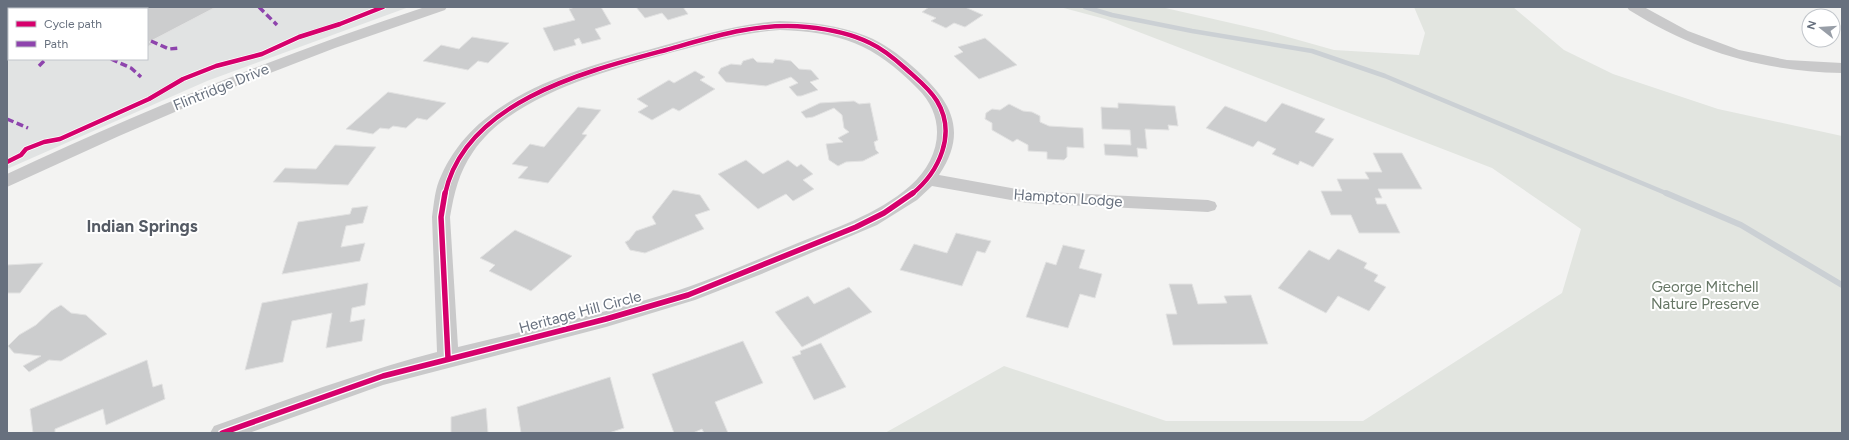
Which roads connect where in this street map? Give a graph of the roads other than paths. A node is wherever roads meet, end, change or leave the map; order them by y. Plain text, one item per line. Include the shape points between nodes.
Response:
1 (440, 7) edge
2 (1634, 7) edge
3 (1842, 68) edge
4 (928, 179) junction
5 (7, 181) edge
6 (1208, 206) dead end
7 (448, 358) junction
8 (222, 433) edge

1 - 5 street, Flintridge Drive via 322,47 221,86 86,143
2 - 3 street via 1695,41 1731,53 1785,64
4 - 6 street, Hampton Lodge via 1028,197
4 - 7 street, Heritage Hill Circle via 890,210 850,229 673,300
4 - 7 street, Heritage Hill Circle via 946,139 946,124 933,93 879,48 841,33 796,26 748,28 633,59 548,87 500,115 464,152 451,173 444,194 441,217
7 - 8 street, Heritage Hill Circle via 352,386

